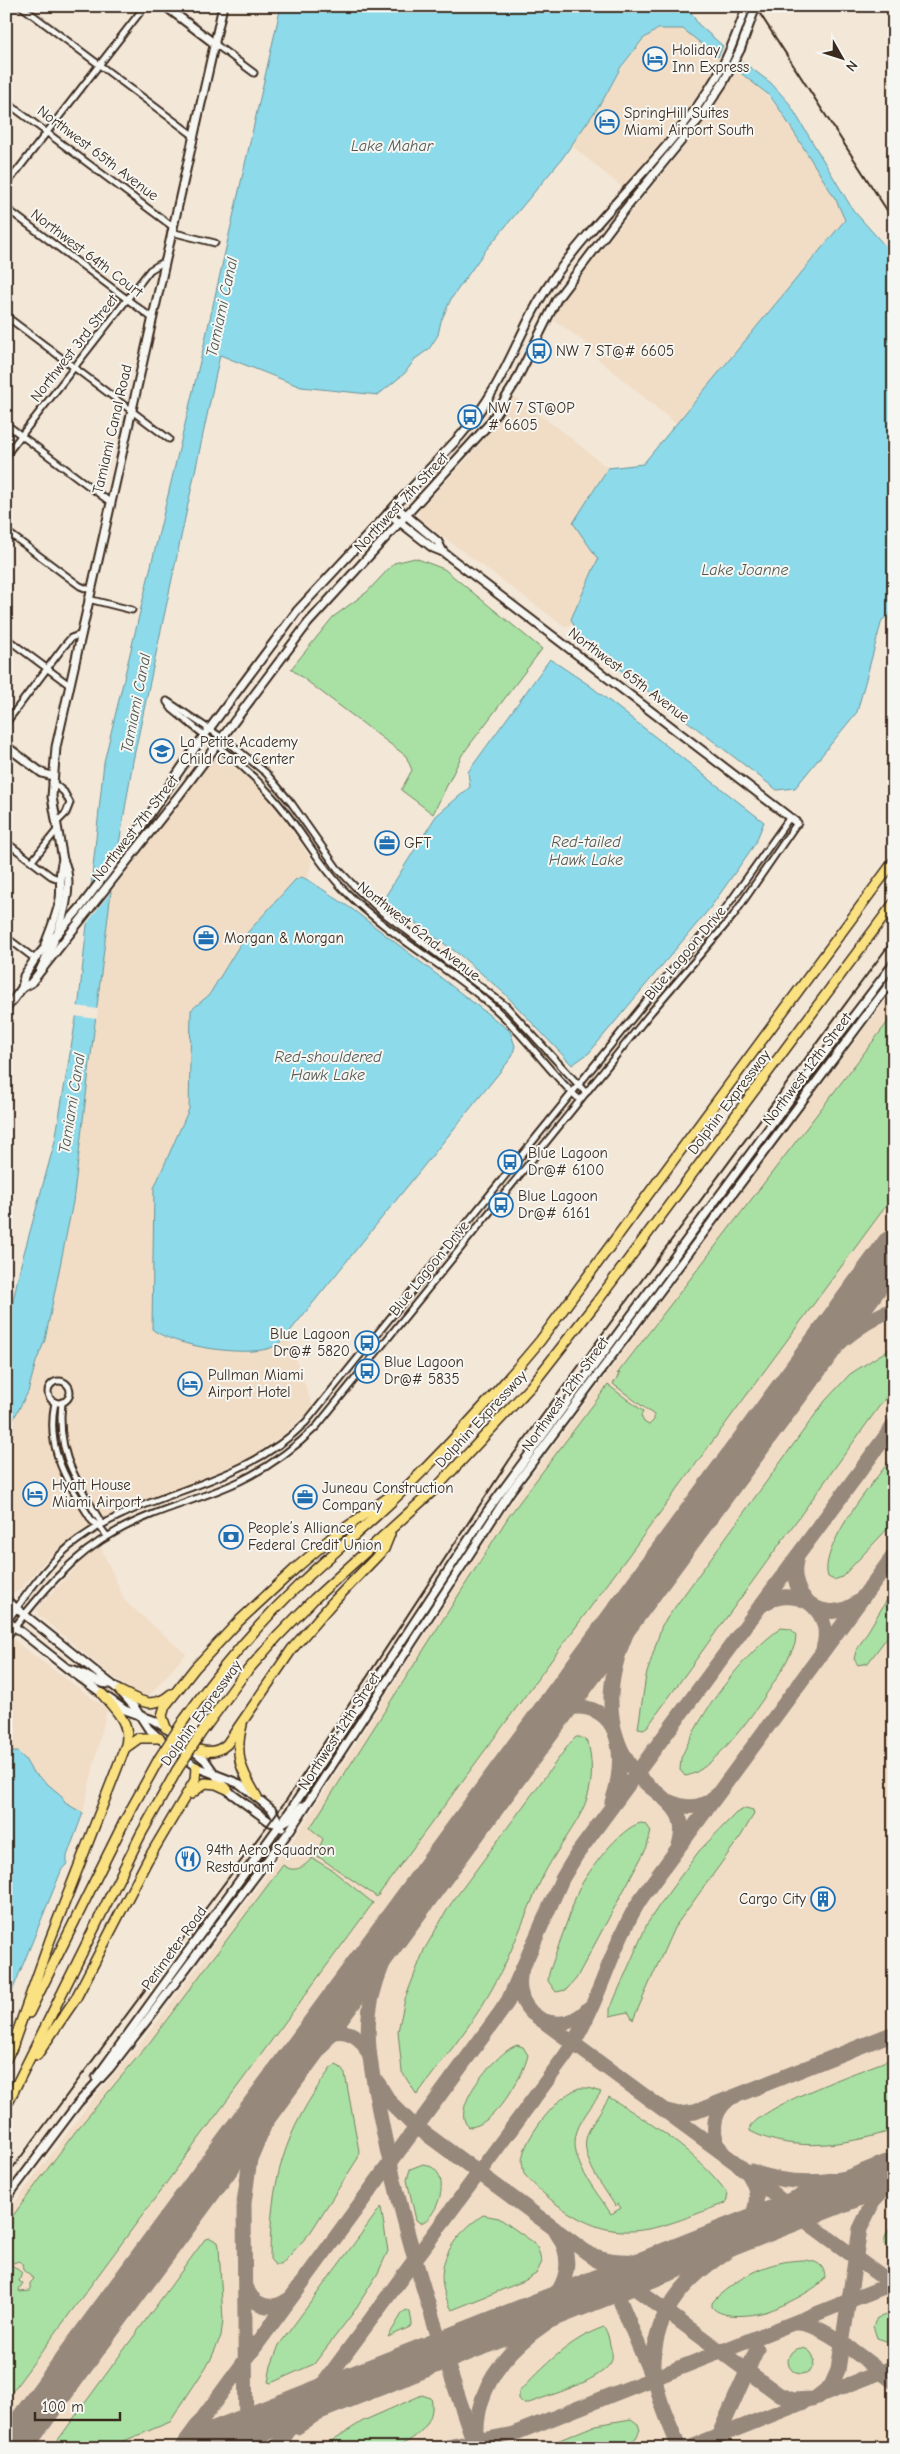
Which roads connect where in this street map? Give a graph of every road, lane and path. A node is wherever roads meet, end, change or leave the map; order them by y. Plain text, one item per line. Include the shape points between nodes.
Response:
1 (21, 6) edge
2 (145, 6) edge
3 (165, 6) edge
4 (223, 6) edge
5 (747, 6) edge
6 (756, 6) edge
7 (215, 44) junction
8 (99, 65) junction
9 (254, 73) dead end
10 (6, 102) edge
11 (47, 132) junction
12 (194, 136) junction
13 (6, 185) edge
14 (6, 208) edge
15 (172, 229) junction
16 (215, 243) dead end
17 (165, 261) junction
18 (128, 299) junction
19 (6, 316) edge
20 (152, 318) junction
21 (74, 368) junction
22 (131, 410) junction
23 (6, 424) edge
24 (21, 435) junction
25 (169, 439) dead end
26 (6, 455) edge
27 (110, 502) junction
28 (395, 506) junction
29 (388, 513) junction
30 (406, 516) junction
31 (400, 522) junction
32 (6, 531) edge
33 (443, 552) junction
34 (90, 590) junction
35 (88, 599) junction
36 (132, 610) dead end
37 (79, 636) junction
38 (6, 638) edge
39 (47, 668) junction
40 (68, 684) junction
41 (6, 723) edge
42 (207, 732) junction
43 (222, 738) junction
44 (6, 746) edge
45 (216, 746) junction
46 (52, 779) junction
47 (790, 817) junction
48 (797, 823) joint
49 (56, 826) junction
50 (6, 842) edge
51 (63, 860) junction
52 (32, 861) junction
53 (894, 861) edge
54 (61, 880) junction
55 (894, 903) edge
56 (57, 934) junction
57 (6, 938) edge
58 (44, 948) junction
59 (35, 960) junction
60 (894, 963) edge
61 (40, 972) junction
62 (894, 978) edge
63 (22, 988) junction
64 (6, 1009) edge
65 (578, 1086) junction
66 (572, 1093) junction
67 (586, 1093) junction
68 (580, 1100) junction
69 (385, 1325) junction
70 (391, 1336) junction
71 (55, 1402) junction
72 (62, 1402) junction
73 (234, 1472) junction
74 (412, 1481) junction
75 (238, 1482) junction
76 (100, 1526) junction
77 (391, 1531) junction
78 (107, 1536) junction
79 (6, 1600) edge
80 (16, 1608) junction
81 (25, 1615) junction
82 (7, 1621) edge
83 (15, 1627) junction
84 (6, 1638) edge
85 (68, 1669) junction
86 (111, 1684) junction
87 (177, 1689) junction
88 (120, 1691) junction
89 (102, 1694) junction
90 (140, 1716) junction
91 (244, 1717) junction
92 (166, 1728) junction
93 (159, 1738) junction
94 (190, 1747) junction
95 (125, 1748) junction
96 (196, 1766) junction
97 (332, 1769) junction
98 (215, 1774) junction
99 (227, 1789) junction
100 (257, 1797) junction
101 (183, 1800) junction
102 (292, 1808) junction
103 (272, 1810) junction
104 (281, 1824) junction
105 (281, 1843) junction
106 (11, 2050) junction
107 (6, 2059) edge
108 (18, 2082) junction
109 (90, 2089) junction
110 (6, 2106) edge
111 (6, 2198) edge

1 - 8 street
2 - 8 street
3 - 7 main road
4 - 7 main road, Tamiami Canal Road
5 - 28 main road, Northwest 7th Street via 717,76 695,108 546,289 480,411
6 - 30 main road, Northwest 7th Street, bridge via 740,50 699,119 557,300 515,383 490,423
7 - 9 street
7 - 12 main road, Tamiami Canal Road
8 - 11 street
8 - 12 street
10 - 11 street, Northwest 65th Avenue
11 - 13 street
11 - 15 street, Northwest 65th Avenue
12 - 15 main road, Tamiami Canal Road
14 - 18 street, Northwest 64th Court
15 - 16 street, Northwest 65th Avenue
15 - 17 main road, Tamiami Canal Road
17 - 18 street, Northwest 3rd Street via 150,270
17 - 20 main road, Tamiami Canal Road
18 - 20 street, Northwest 64th Court
18 - 21 street, Northwest 3rd Street
19 - 21 street
20 - 22 main road, Tamiami Canal Road
21 - 22 street
21 - 24 street, Northwest 3rd Street
22 - 25 street
22 - 27 main road, Tamiami Canal Road
23 - 24 street
24 - 26 street, Northwest 3rd Street
24 - 27 street
27 - 34 main road, Tamiami Canal Road
28 - 29 main road, Northwest 7th Street
28 - 30 main road, Northwest 65th Avenue
29 - 31 main road, Northwest 65th Avenue
29 - 42 main road, Northwest 7th Street via 298,611
30 - 31 main road, Northwest 7th Street
30 - 33 main road, Northwest 65th Avenue via 438,542
31 - 33 main road, Northwest 65th Avenue
31 - 43 main road, Northwest 7th Street via 308,624
32 - 34 street
33 - 47 main road, Northwest 65th Avenue
34 - 35 main road, Tamiami Canal Road
35 - 36 street
35 - 37 main road, Tamiami Canal Road
37 - 39 street via 68,642
37 - 40 main road, Tamiami Canal Road
38 - 39 street
39 - 40 street
39 - 41 street
40 - 46 main road, Tamiami Canal Road
42 - 42 street, Northwest 62nd Avenue via 184,711 167,701 172,709
42 - 43 street, Northwest 62nd Avenue
42 - 45 street, Northwest 62nd Avenue
42 - 56 main road, Northwest 7th Street via 161,801
43 - 45 main road, Northwest 7th Street
43 - 65 street, Northwest 62nd Avenue via 278,787 337,868 358,891 506,1006
44 - 46 main road
45 - 61 main road, Northwest 7th Street
45 - 66 street, Northwest 62nd Avenue via 269,793 346,892 493,1007
46 - 49 main road, Tamiami Canal Road
46 - 49 street via 70,803
47 - 48 main road, Northwest 65th Avenue
47 - 65 street, Blue Lagoon Drive via 725,909
48 - 67 street, Blue Lagoon Drive via 733,916
49 - 51 main road, Tamiami Canal Road
49 - 52 street
50 - 52 street
51 - 54 main road, Tamiami Canal Road
51 - 56 main road, Tamiami Canal Road via 67,866 66,897
52 - 54 street
53 - 74 highway, Dolphin Expressway via 559,1316 488,1402
54 - 58 main road, Tamiami Canal Road via 58,910
55 - 77 highway, Dolphin Expressway via 554,1358 478,1445
56 - 58 main road, Northwest 7th Street
56 - 61 main road
57 - 59 street
58 - 59 main road, Northwest 7th Street
59 - 63 main road, Northwest 7th Street via 24,976
60 - 102 main road, Northwest 12th Street via 494,1503
61 - 63 main road, Northwest 7th Street
62 - 97 main road, Northwest 12th Street via 510,1492
63 - 64 main road, Northwest 7th Street
65 - 66 street, Blue Lagoon Drive
65 - 67 street, Northwest 62nd Avenue
66 - 68 street, Northwest 62nd Avenue
66 - 69 street, Blue Lagoon Drive
67 - 68 street, Blue Lagoon Drive
68 - 70 street, Blue Lagoon Drive
69 - 70 street
69 - 73 street, Blue Lagoon Drive via 302,1425 273,1449
70 - 75 street, Blue Lagoon Drive via 309,1434 273,1462
71 - 72 street
71 - 72 street via 49,1390 58,1382 65,1383 69,1390 68,1398
71 - 76 street via 52,1432 59,1464 92,1522
72 - 76 street via 60,1432 64,1455
73 - 75 street
73 - 76 street, Blue Lagoon Drive
74 - 87 highway via 330,1539 286,1575
74 - 106 highway, Dolphin Expressway, bridge via 271,1613 184,1720 123,1824
75 - 78 street, Blue Lagoon Drive via 145,1517
76 - 78 street
76 - 80 street, Blue Lagoon Drive via 62,1552
77 - 91 highway via 384,1549 292,1649
77 - 108 highway, Dolphin Expressway, bridge via 314,1599 277,1637 242,1677 201,1733 176,1770 141,1834
78 - 81 street, Blue Lagoon Drive via 60,1573
79 - 80 main road
80 - 81 main road
80 - 82 street, Blue Lagoon Drive
81 - 83 street, Blue Lagoon Drive
81 - 86 main road
82 - 83 main road
83 - 84 street, Blue Lagoon Drive
83 - 85 main road
85 - 86 main road via 81,1672 98,1683
85 - 89 main road
86 - 88 main road
87 - 88 highway via 165,1699 149,1704
87 - 92 highway via 162,1713
88 - 90 main road
89 - 90 main road
89 - 95 highway via 126,1724
90 - 92 main road
90 - 93 main road
91 - 94 highway via 230,1740 220,1749 208,1752
91 - 100 highway via 239,1758 243,1773
92 - 94 main road
93 - 95 highway via 139,1738
93 - 96 main road
94 - 98 main road
95 - 106 highway
96 - 98 main road
96 - 101 highway via 195,1780
97 - 104 main road via 318,1782 296,1813
97 - 105 main road, Northwest 12th Street
98 - 99 main road
98 - 100 main road via 234,1780
99 - 101 highway via 205,1784
99 - 104 main road via 274,1824
100 - 103 main road
101 - 108 highway via 147,1861 76,1998
102 - 103 main road via 280,1812
102 - 104 main road, Northwest 12th Street
103 - 104 main road
104 - 105 main road
104 - 109 main road, Perimeter Road
105 - 109 main road, Perimeter Road via 148,2019
106 - 107 highway, Dolphin Expressway
108 - 110 highway, Dolphin Expressway
109 - 111 main road, Perimeter Road

